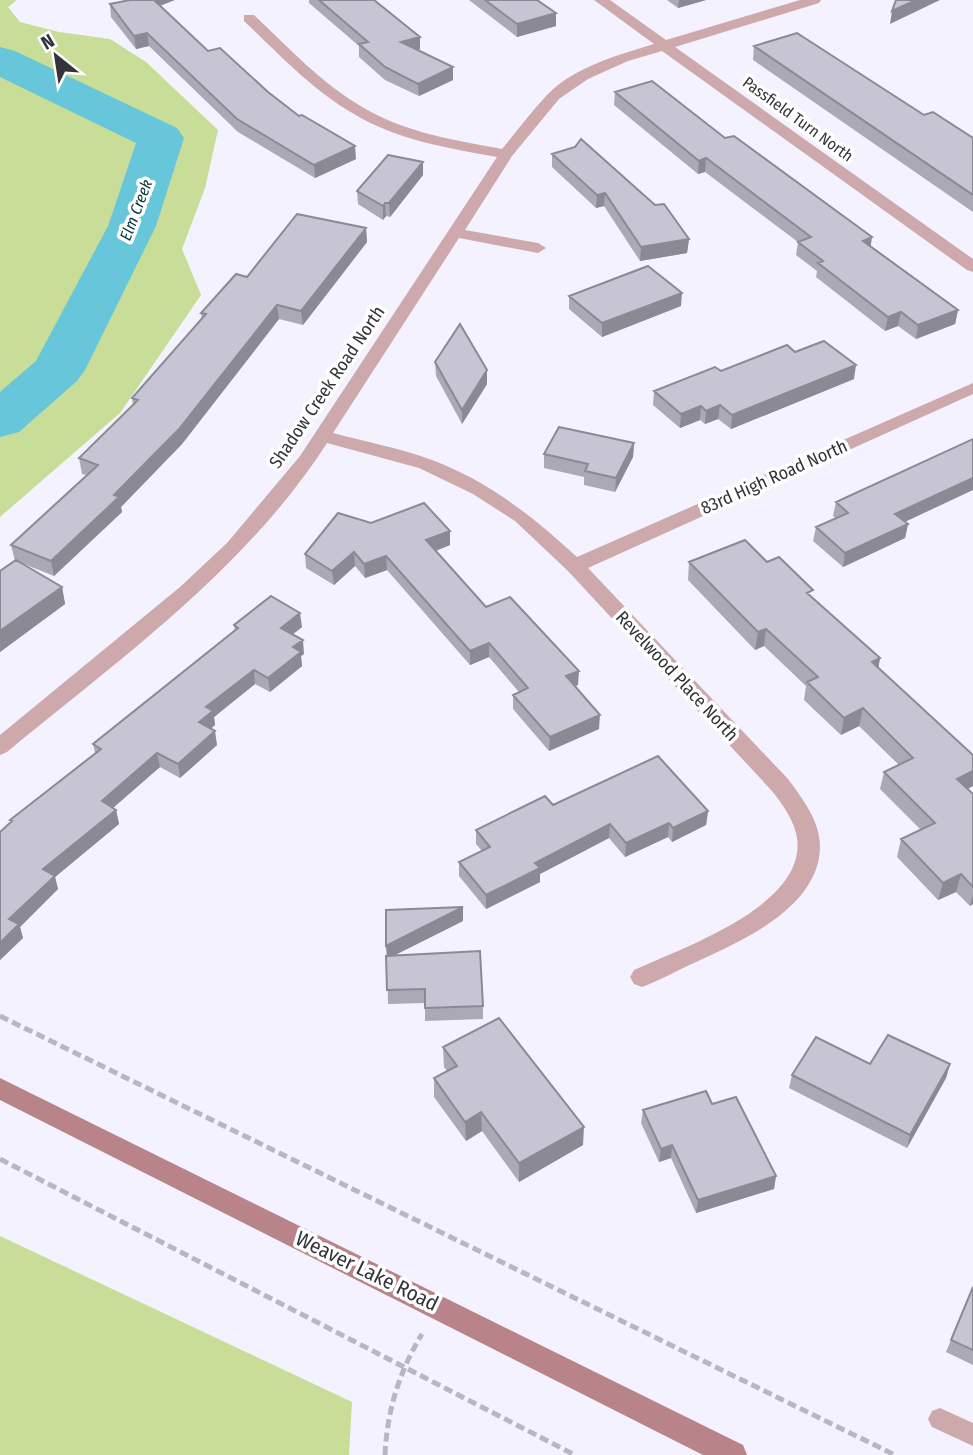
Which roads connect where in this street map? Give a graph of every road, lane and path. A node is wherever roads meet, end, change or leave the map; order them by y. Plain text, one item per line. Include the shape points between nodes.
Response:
1 (601, 0) edge
2 (814, 0) edge
3 (249, 18) dead end
4 (665, 45) junction
5 (506, 154) junction
6 (456, 233) junction
7 (538, 247) dead end
8 (973, 267) edge
9 (973, 388) edge
10 (322, 436) junction
11 (575, 566) junction
12 (0, 747) edge
13 (642, 977) dead end
14 (0, 1016) edge
15 (0, 1088) edge
16 (0, 1159) edge
17 (440, 1307) junction
18 (402, 1368) junction
19 (940, 1419) dead end
20 (973, 1435) edge
21 (385, 1455) edge
22 (575, 1455) edge
23 (733, 1455) edge
24 (895, 1455) edge

1 - 4 street, Passfield Turn North
2 - 4 street, Shadow Creek Road North
3 - 5 street via 349,106 428,138
4 - 5 street, Shadow Creek Road North via 623,58 573,82 554,96
4 - 8 street, Passfield Turn North
5 - 6 street, Shadow Creek Road North
6 - 7 street
6 - 10 street, Shadow Creek Road North
9 - 11 street, 83rd High Road North
10 - 11 street, Revelwood Place North via 425,464 480,490 522,517
10 - 12 street, Shadow Creek Road North via 234,547 197,583
11 - 13 street, Revelwood Place North via 780,785 801,814 808,847 801,873 783,900 751,923
14 - 24 path
15 - 17 main road, Weaver Lake Road
16 - 18 path
17 - 18 path
17 - 23 main road, Weaver Lake Road
18 - 21 path via 389,1412
18 - 22 path
19 - 20 lane

